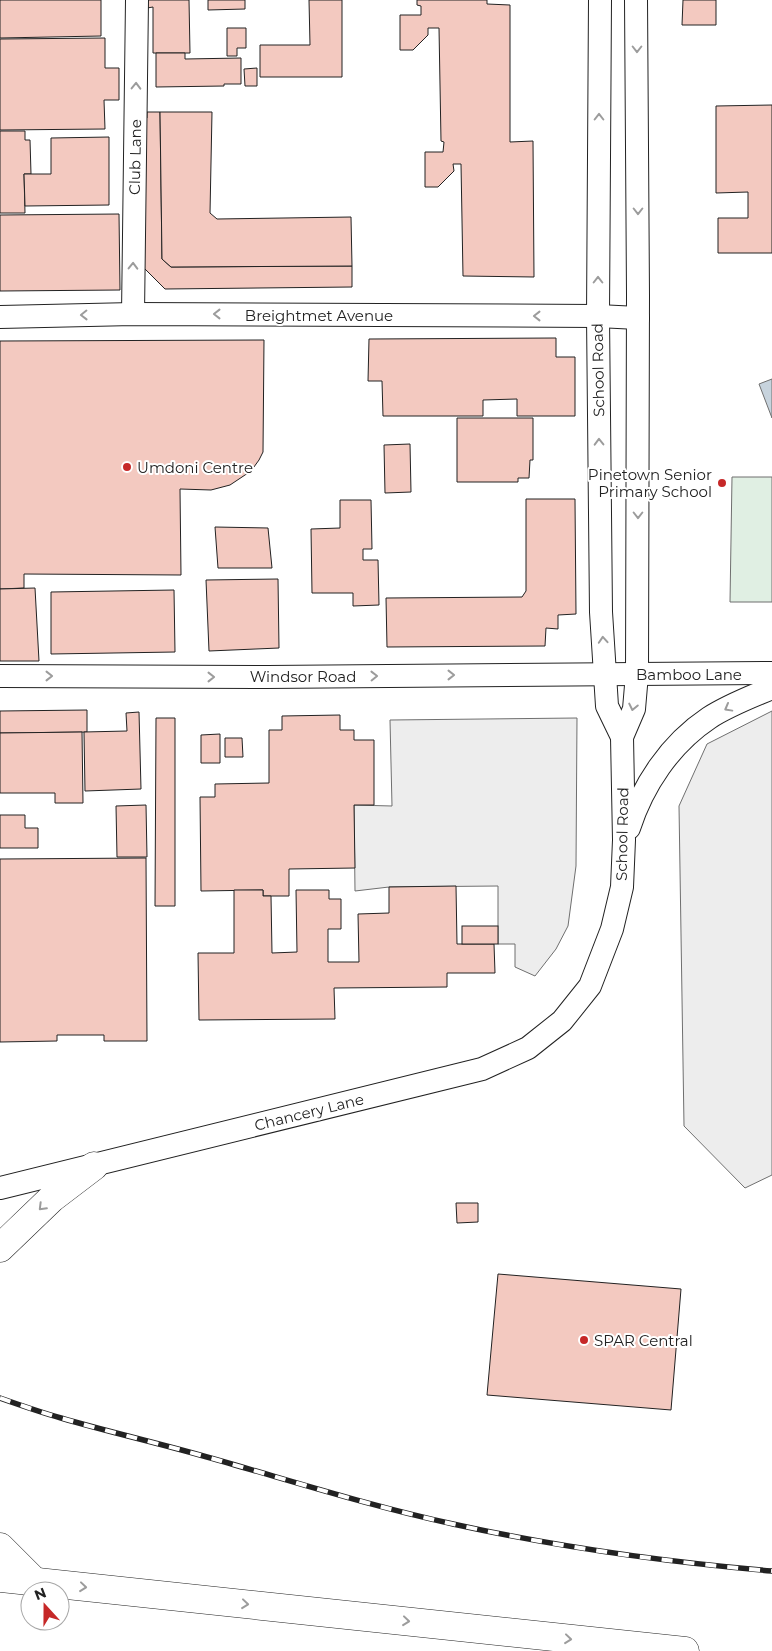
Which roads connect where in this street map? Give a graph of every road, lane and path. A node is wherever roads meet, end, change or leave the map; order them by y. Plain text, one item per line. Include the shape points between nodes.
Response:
1 (137, 0) edge
2 (600, 0) edge
3 (636, 0) edge
4 (133, 314) junction
5 (598, 316) junction
6 (0, 317) edge
7 (638, 318) junction
8 (772, 673) edge
9 (605, 674) junction
10 (637, 674) junction
11 (0, 676) edge
12 (772, 688) edge
13 (622, 738) junction
14 (624, 840) junction
15 (590, 986) joint
16 (94, 1166) junction
17 (0, 1188) edge
18 (0, 1248) edge
19 (0, 1546) edge
20 (0, 1578) edge
21 (26, 1581) edge
22 (34, 1581) edge
23 (70, 1586) edge
24 (685, 1651) edge

4 -> 1 street, Club Lane
5 -> 2 street, School Road
3 -> 7 street, School Road
5 -> 4 street, Breightmet Avenue
4 -> 6 street, Breightmet Avenue
5 - 7 street, Breightmet Avenue
9 -> 5 street, School Road via 601,612
7 -> 10 street, School Road
8 - 10 street, Bamboo Lane
9 - 10 street, Bamboo Lane
11 -> 9 street, Windsor Road
9 - 13 street, School Road via 607,706
10 -> 13 street, School Road via 634,709
12 -> 14 street, Bamboo Lane via 709,718 680,742 656,772 637,804
13 - 14 street, School Road
14 - 15 street, School Road via 620,895 612,929
15 - 16 street, Chancery Lane via 562,1021 528,1048 482,1069
16 - 17 street, Chancery Lane
16 -> 18 main road via 52,1198
19 - 22 main road
20 - 21 main road
23 -> 24 main road

